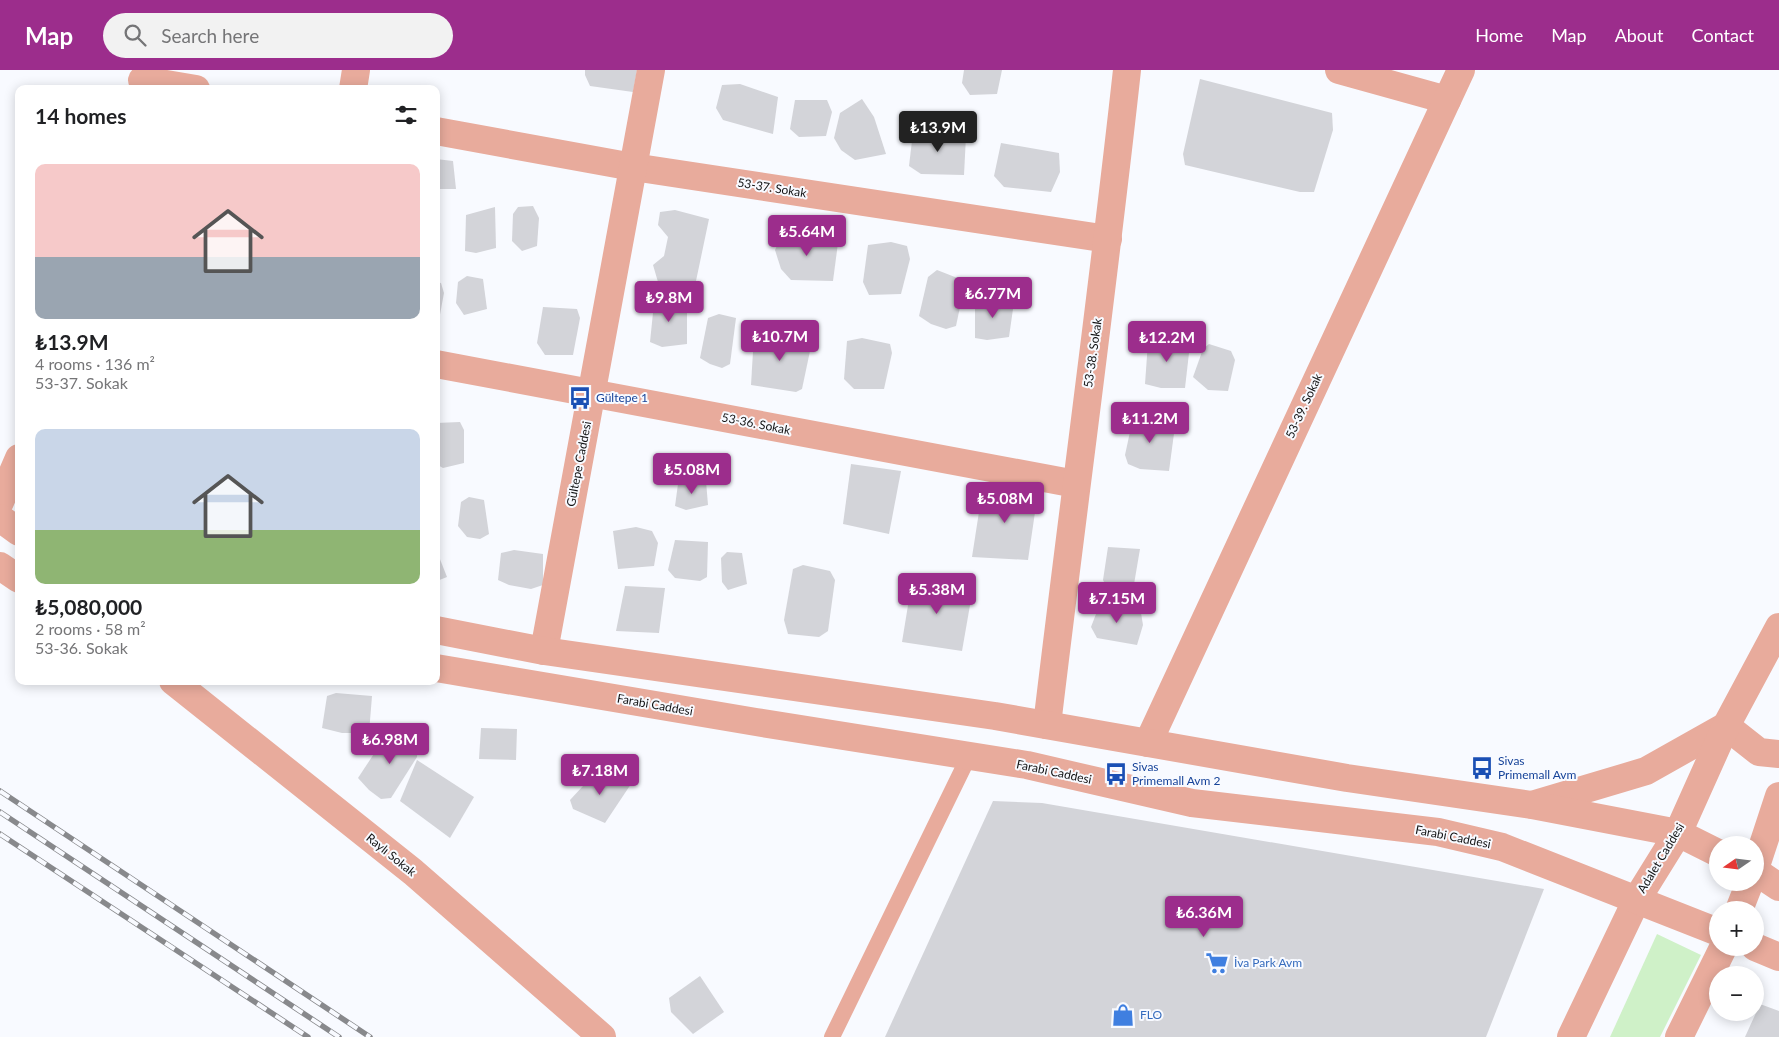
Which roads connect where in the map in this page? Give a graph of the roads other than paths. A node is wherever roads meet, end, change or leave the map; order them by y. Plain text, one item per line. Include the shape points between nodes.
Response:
1 (356, 70) edge
2 (651, 70) edge
3 (1127, 70) edge
4 (1339, 70) edge
5 (1461, 70) edge
6 (142, 80) edge
7 (172, 85) edge
8 (354, 85) edge
9 (1447, 100) junction
10 (440, 132) edge
11 (633, 167) junction
12 (1108, 239) junction
13 (440, 365) edge
14 (592, 393) junction
15 (15, 467) edge
16 (1076, 484) junction
17 (0, 502) edge
18 (0, 518) edge
19 (15, 529) edge
20 (0, 566) edge
21 (15, 576) edge
22 (1779, 626) edge
23 (440, 631) edge
24 (544, 651) junction
25 (440, 669) edge
26 (178, 685) edge
27 (1047, 725) junction
28 (1726, 726) junction
29 (1148, 743) junction
30 (1779, 754) edge
31 (969, 756) junction
32 (1779, 796) edge
33 (1532, 805) junction
34 (1678, 833) junction
35 (1764, 842) edge
36 (1709, 848) edge
37 (1764, 876) edge
38 (1779, 887) edge
39 (1637, 898) junction
40 (1709, 928) edge
41 (1764, 951) edge
42 (1719, 956) edge
43 (1779, 957) edge
44 (602, 1037) edge
45 (832, 1037) edge
46 (1571, 1037) edge
47 (1679, 1037) edge

1 - 8 street
2 - 11 street, Gültepe Caddesi
3 - 12 street, 53-38. Sokak
4 - 9 street
5 - 9 street, 53-39. Sokak
6 - 7 street
9 - 29 street, 53-39. Sokak
10 - 11 street, 53-37. Sokak
11 - 12 street, 53-37. Sokak
11 - 14 street, Gültepe Caddesi
12 - 16 street, 53-38. Sokak
13 - 14 street, 53-36. Sokak
14 - 16 street, 53-36. Sokak
14 - 24 street, Gültepe Caddesi
15 - 17 street
16 - 27 street, 53-38. Sokak
18 - 19 street
20 - 21 street
22 - 28 street, Adalet Caddesi
23 - 24 street
24 - 27 street
25 - 31 street, Farabi Caddesi
26 - 44 street, Raylı Sokak via 413,872
27 - 29 street
28 - 30 street via 1759,752
28 - 33 street via 1646,771
28 - 34 street, Adalet Caddesi
29 - 33 street via 1347,778
31 - 39 street, Farabi Caddesi via 1027,765 1192,803 1438,832 1502,847
31 - 45 lane
32 - 35 street
33 - 34 street
34 - 36 street
34 - 39 street, Adalet Caddesi
37 - 38 street
39 - 40 street, Farabi Caddesi
39 - 46 street, Adalet Caddesi
41 - 43 street
42 - 47 street

